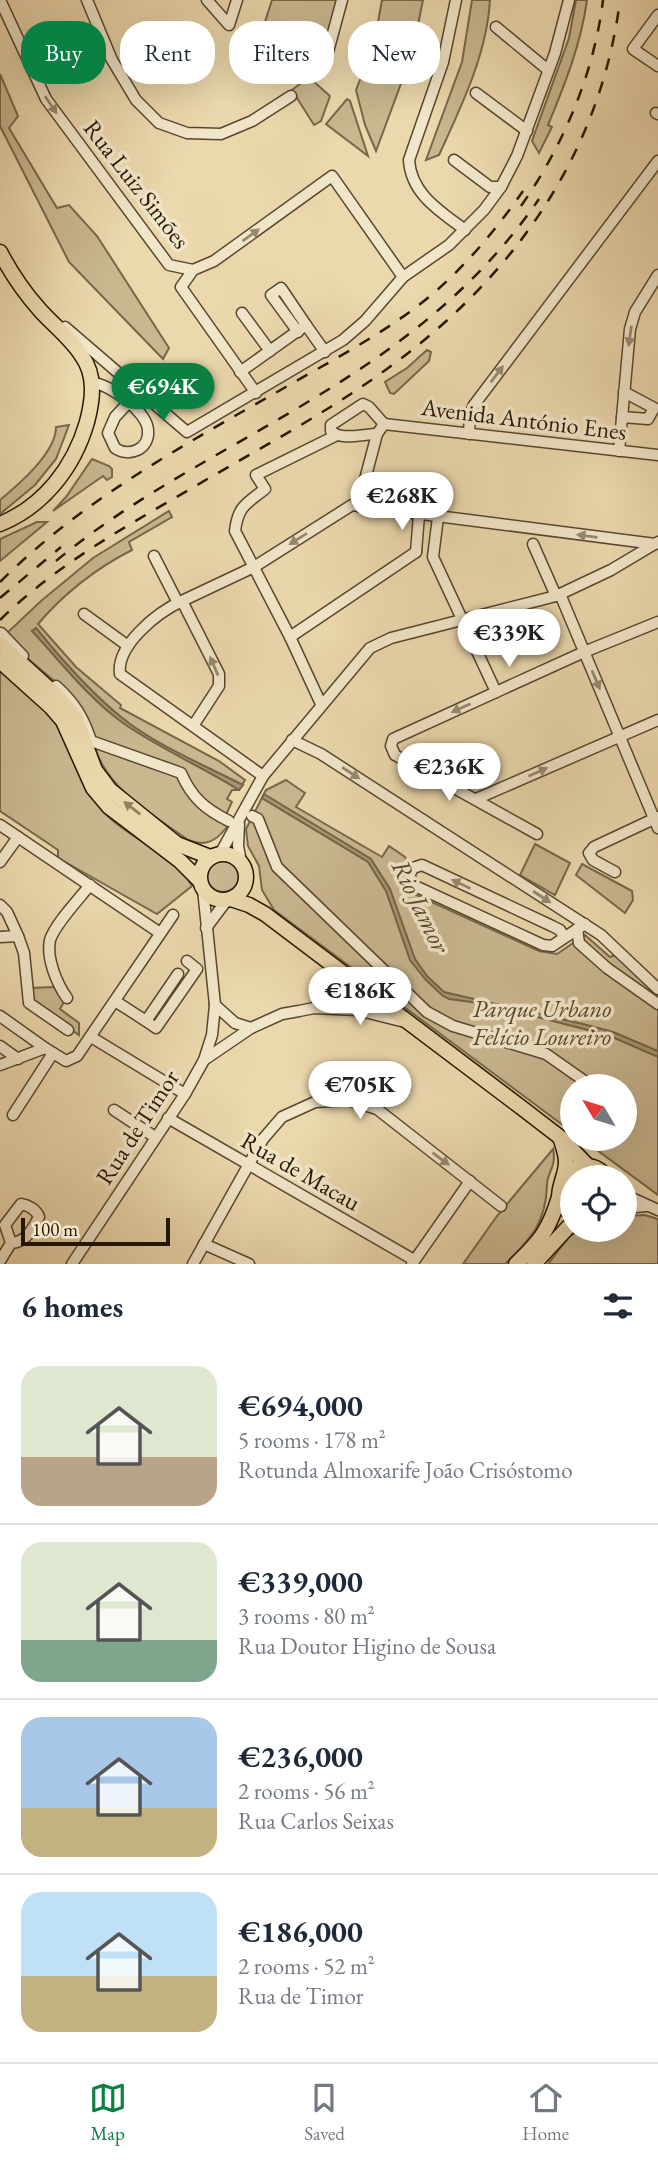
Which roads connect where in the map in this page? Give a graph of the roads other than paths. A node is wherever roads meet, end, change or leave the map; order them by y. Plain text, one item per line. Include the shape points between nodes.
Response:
1 (0, 0) edge
2 (87, 0) edge
3 (207, 0) edge
4 (237, 0) edge
5 (342, 0) edge
6 (456, 0) edge
7 (569, 0) edge
8 (658, 15) edge
9 (496, 27) dead end
10 (334, 30) edge
11 (658, 66) edge
12 (548, 70) junction
13 (476, 93) dead end
14 (291, 96) dead end
15 (527, 131) junction
16 (454, 160) dead end
17 (658, 161) edge
18 (501, 187) junction
19 (465, 230) junction
20 (0, 252) edge
21 (193, 270) junction
22 (658, 275) edge
23 (403, 277) junction
24 (22, 290) junction
25 (242, 313) dead end
26 (270, 351) junction
27 (325, 352) junction
28 (240, 372) junction
29 (93, 383) junction
30 (624, 392) junction
31 (256, 393) junction
32 (128, 403) junction
33 (622, 417) junction
34 (381, 429) junction
35 (469, 434) junction
36 (335, 436) junction
37 (619, 451) junction
38 (658, 455) edge
39 (358, 506) junction
40 (419, 515) junction
41 (438, 517) junction
42 (0, 524) edge
43 (656, 543) edge
44 (533, 544) dead end
45 (416, 552) junction
46 (154, 556) dead end
47 (433, 558) junction
48 (254, 567) junction
49 (558, 595) junction
50 (180, 602) junction
51 (84, 614) dead end
52 (464, 621) junction
53 (658, 622) edge
54 (1, 633) edge
55 (290, 637) junction
56 (0, 644) edge
57 (128, 646) junction
58 (584, 652) junction
59 (0, 661) edge
60 (496, 692) junction
61 (321, 704) junction
62 (658, 720) edge
63 (193, 726) junction
64 (620, 736) junction
65 (292, 740) junction
66 (261, 780) junction
67 (476, 799) junction
68 (252, 816) dead end
69 (234, 821) junction
70 (657, 822) edge
71 (0, 825) edge
72 (537, 834) dead end
73 (18, 837) junction
74 (215, 855) junction
75 (0, 862) edge
76 (241, 862) junction
77 (615, 872) dead end
78 (247, 877) junction
79 (90, 885) junction
80 (201, 885) junction
81 (229, 900) junction
82 (0, 905) edge
83 (265, 914) junction
84 (173, 915) dead end
85 (581, 927) junction
86 (206, 928) junction
87 (160, 933) junction
88 (18, 936) junction
89 (0, 937) edge
90 (564, 937) junction
91 (187, 961) dead end
92 (178, 974) dead end
93 (658, 989) edge
94 (66, 998) dead end
95 (115, 1001) junction
96 (215, 1004) junction
97 (658, 1004) edge
98 (0, 1016) edge
99 (146, 1021) junction
100 (408, 1022) junction
101 (251, 1028) junction
102 (68, 1030) dead end
103 (91, 1037) junction
104 (0, 1046) edge
105 (49, 1051) junction
106 (18, 1059) junction
107 (204, 1060) junction
108 (0, 1065) edge
109 (574, 1074) edge
110 (184, 1094) junction
111 (114, 1110) dead end
112 (13, 1115) dead end
113 (169, 1118) junction
114 (155, 1137) junction
115 (560, 1137) edge
116 (574, 1152) edge
117 (587, 1165) edge
118 (250, 1166) junction
119 (470, 1181) junction
120 (560, 1192) edge
121 (559, 1197) joint
122 (637, 1200) edge
123 (501, 1206) dead end
124 (654, 1208) edge
125 (560, 1236) edge
126 (11, 1243) dead end
127 (204, 1244) junction
128 (0, 1261) edge
129 (413, 1262) edge
130 (72, 1264) edge
131 (193, 1264) edge
132 (249, 1264) edge
133 (516, 1264) edge
134 (534, 1264) edge

1 -> 21 street, Rua Luiz Simões via 46,99 169,265
2 - 14 street via 112,60 136,100 159,123 187,133 221,135
3 - 4 street via 229,25
5 - 10 street
6 - 19 street via 443,62 409,160 420,193
7 - 12 street
8 - 11 street via 633,49
9 - 12 street
12 - 15 street
13 - 15 street
15 - 18 street
16 - 18 street via 491,187
35 -> 17 street via 474,405
18 - 19 street
19 - 23 street
20 - 24 main road
21 -> 23 street via 214,261 332,176
21 - 28 street, Rua Luiz Simões via 181,287
22 -> 30 street via 630,329
23 - 27 street via 365,321
24 - 29 main road via 83,357
24 - 31 street via 187,432
25 - 26 street
26 - 27 street via 302,328
26 - 28 street
27 - 31 street
28 - 31 street
29 - 32 street via 106,385
29 - 42 main road via 84,432 62,475 26,509
30 - 33 street
30 - 33 street via 654,408 648,419
32 - 32 street via 108,433 115,448 126,453 142,447 149,428
33 - 37 street
34 - 35 street, Avenida António Enes
34 - 36 street, Avenida António Enes
34 - 36 street, Avenida António Enes via 363,404 331,425
34 - 39 street
35 - 37 street, Avenida António Enes
36 - 48 street, Avenida António Enes via 256,475 265,489 242,507 235,531
37 - 38 street, Avenida António Enes
39 - 40 street
39 -> 48 street via 352,505
40 - 41 street
40 - 45 street
43 -> 41 street
41 - 47 street
43 - 49 street
44 - 49 street
45 - 47 street
45 - 55 street
46 - 50 street
47 - 52 street
48 - 50 street
48 - 55 street
49 - 52 street
49 - 58 street
50 - 57 street via 154,617
63 -> 50 street via 219,686 219,674
51 - 57 street
52 - 60 street
52 - 61 street via 378,643
53 - 58 street
54 - 69 street via 73,703 91,741 181,773 188,790 206,809
55 - 61 street
74 -> 56 main road via 177,844 110,790 95,770 75,717
57 - 63 street via 118,665 122,678
58 - 60 street
58 -> 64 street
59 - 80 main road via 63,721 93,788 109,807 180,860
60 -> 67 street via 393,739 391,746 395,755
61 - 65 street
62 - 64 street
63 - 66 street
67 -> 64 street
64 - 70 street
65 - 66 street
65 -> 85 street via 321,754
66 - 69 street
67 - 72 street
68 - 109 street via 258,819 277,867 427,1012 453,1026 546,1054
69 - 74 street
69 - 76 street
70 - 77 street via 594,846 589,853 593,860
71 - 73 street
73 - 75 street
73 - 79 street
74 - 76 main road
74 - 80 main road via 202,867
76 - 78 main road
78 - 81 main road via 242,890
78 - 83 main road
79 - 87 street
79 - 94 street via 49,943 58,984
80 - 81 main road via 213,899
80 - 86 street
81 - 83 main road
81 - 86 street
82 - 88 street
83 - 100 main road
84 - 87 street
85 - 90 street
85 - 93 street via 619,949
85 - 97 street via 579,943
86 - 96 street
87 - 95 street
88 - 89 street
88 - 102 street via 29,1003
90 -> 90 street via 560,930 422,865 413,868 409,876 415,886 543,945 552,946
91 - 99 street via 197,969 156,1028
92 - 99 street
95 - 99 street
95 - 103 street
96 - 101 street via 235,1023
96 - 107 street
98 - 105 street
100 - 101 street, Rua de Timor via 366,1012 314,1009 282,1014
100 - 115 main road
101 - 107 street, Rua de Timor
103 - 105 street via 73,1060 63,1060
103 - 110 street
104 - 106 street
105 - 106 street
105 - 112 street
106 - 108 street
107 - 110 street, Rua de Timor
110 - 113 street, Rua de Timor
111 - 114 street
113 - 114 street, Rua de Timor
113 - 118 street, Rua de Macau
114 - 130 street, Rua de Timor
116 - 117 main road
118 -> 119 street via 263,1139 282,1117 315,1102 348,1100 377,1109
118 - 127 street
118 - 129 street, Rua de Macau
119 - 123 street
119 - 129 street
120 - 121 main road
121 - 133 main road via 543,1237
122 - 124 street
125 - 134 main road
126 - 128 street
127 - 131 street
127 - 132 street

